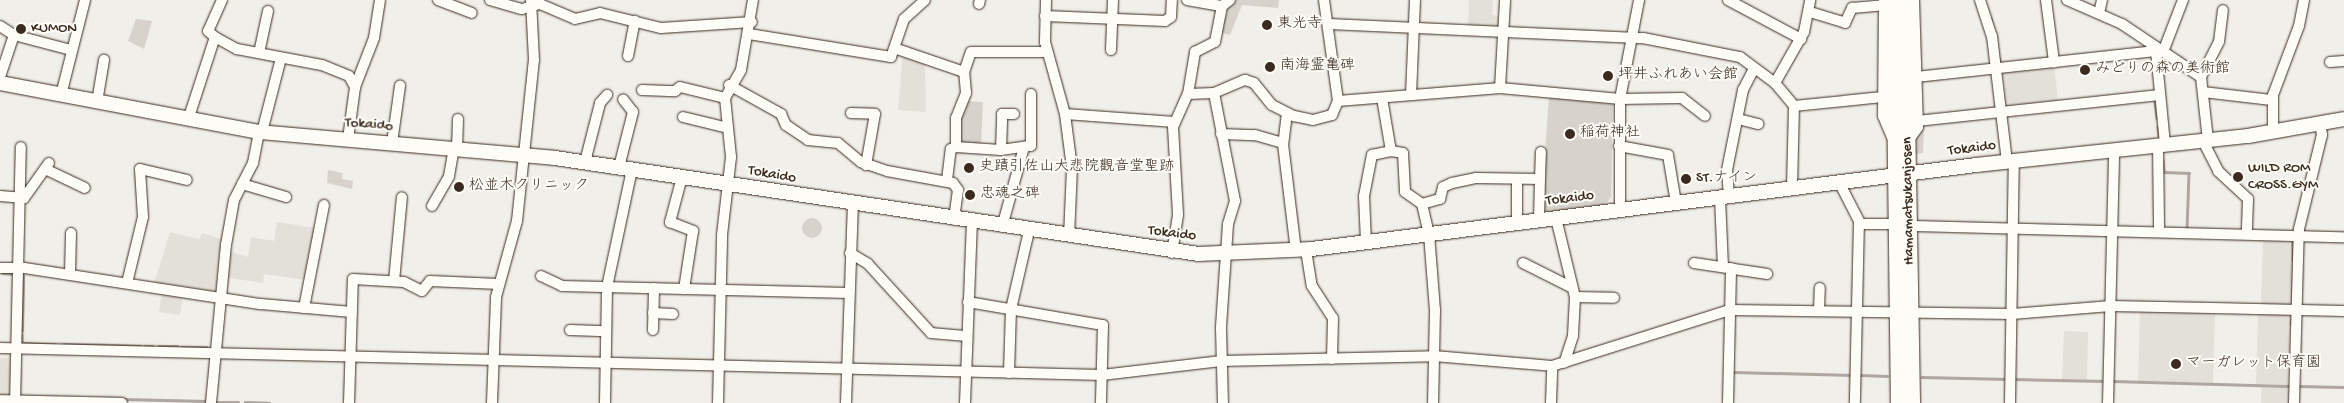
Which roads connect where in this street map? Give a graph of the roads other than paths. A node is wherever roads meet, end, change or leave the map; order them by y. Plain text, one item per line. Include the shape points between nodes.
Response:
1 (85, 0) edge
2 (222, 0) edge
3 (380, 0) edge
4 (438, 0) edge
5 (490, 0) edge
6 (753, 0) edge
7 (925, 0) edge
8 (1046, 0) edge
9 (1112, 0) edge
10 (1172, 0) edge
11 (1188, 0) edge
12 (1324, 0) edge
13 (1415, 0) edge
14 (1505, 0) edge
15 (1639, 0) edge
16 (1728, 0) edge
17 (1810, 0) edge
18 (1922, 0) edge
19 (1980, 0) edge
20 (2046, 0) edge
21 (2067, 0) edge
22 (2102, 0) edge
23 (2183, 0) edge
24 (2304, 0) edge
25 (1899, 1) edge
26 (532, 3) edge
27 (1226, 3) edge
28 (2223, 10) dead end
29 (268, 11) dead end
30 (1810, 12) junction
31 (472, 13) dead end
32 (2099, 13) junction
33 (1045, 16) junction
34 (1112, 18) junction
35 (635, 21) junction
36 (752, 22) junction
37 (1330, 24) junction
38 (0, 26) edge
39 (1414, 29) junction
40 (749, 34) junction
41 (1503, 34) junction
42 (14, 35) junction
43 (215, 37) junction
44 (1632, 39) junction
45 (1801, 39) junction
46 (897, 49) junction
47 (71, 50) junction
48 (1111, 50) dead end
49 (2159, 51) junction
50 (1046, 52) junction
51 (259, 53) junction
52 (628, 56) dead end
53 (281, 58) junction
54 (104, 60) dead end
55 (2344, 61) edge
56 (2054, 62) junction
57 (2330, 62) dead end
58 (1996, 69) junction
59 (1753, 70) junction
60 (964, 72) junction
61 (0, 77) edge
62 (1916, 77) junction
63 (2201, 77) junction
64 (0, 83) edge
65 (1775, 83) junction
66 (400, 86) dead end
67 (729, 86) junction
68 (355, 87) junction
69 (1500, 88) junction
70 (642, 90) dead end
71 (2203, 92) junction
72 (1214, 93) junction
73 (1031, 94) dead end
74 (1188, 94) junction
75 (61, 95) junction
76 (607, 95) dead end
77 (1411, 95) junction
78 (2160, 95) junction
79 (1883, 97) junction
80 (725, 98) junction
81 (1382, 98) junction
82 (623, 99) dead end
83 (1620, 100) junction
84 (2272, 100) junction
85 (1338, 101) junction
86 (97, 102) junction
87 (1794, 106) junction
88 (851, 113) dead end
89 (1287, 113) junction
90 (2001, 113) junction
91 (1014, 114) dead end
92 (1065, 114) junction
93 (1705, 116) dead end
94 (683, 117) dead end
95 (458, 119) dead end
96 (1738, 119) junction
97 (2344, 119) edge
98 (188, 120) junction
99 (1917, 121) junction
100 (1175, 122) junction
101 (1758, 124) dead end
102 (2320, 124) junction
103 (728, 128) junction
104 (260, 132) junction
105 (2273, 132) junction
106 (1221, 134) junction
107 (348, 139) junction
108 (2206, 140) junction
109 (1901, 141) junction
110 (392, 143) junction
111 (1283, 143) junction
112 (2162, 145) junction
113 (1620, 146) junction
114 (21, 147) dead end
115 (956, 147) junction
116 (1024, 147) junction
117 (455, 148) junction
118 (1001, 150) junction
119 (2114, 150) junction
120 (1391, 151) junction
121 (1541, 152) dead end
122 (524, 154) junction
123 (2011, 161) junction
124 (585, 162) junction
125 (866, 165) junction
126 (626, 168) junction
127 (1902, 175) junction
128 (682, 177) junction
129 (1517, 178) junction
130 (1540, 179) junction
131 (187, 180) dead end
132 (947, 180) junction
133 (242, 184) junction
134 (729, 184) junction
135 (1840, 184) junction
136 (85, 188) dead end
137 (1792, 190) junction
138 (0, 196) edge
139 (20, 197) junction
140 (286, 197) dead end
141 (402, 198) dead end
142 (1724, 198) junction
143 (1676, 203) junction
144 (1422, 204) junction
145 (324, 205) dead end
146 (432, 206) dead end
147 (853, 206) junction
148 (1620, 210) junction
149 (1556, 218) junction
150 (954, 220) junction
151 (1539, 220) junction
152 (972, 223) junction
153 (1517, 223) junction
154 (1859, 224) junction
155 (1902, 225) junction
156 (1002, 227) junction
157 (2014, 228) junction
158 (1029, 231) junction
159 (2113, 231) junction
160 (2159, 232) junction
161 (71, 233) dead end
162 (1429, 234) junction
163 (2247, 234) junction
164 (2298, 235) junction
165 (1069, 236) junction
166 (2344, 236) edge
167 (1366, 242) junction
168 (1301, 250) junction
169 (1172, 253) junction
170 (850, 254) junction
171 (1226, 255) junction
172 (1523, 263) dead end
173 (1694, 263) dead end
174 (18, 267) junction
175 (0, 268) edge
176 (1727, 268) junction
177 (70, 274) junction
178 (1767, 274) dead end
179 (540, 276) dead end
180 (394, 281) junction
181 (127, 283) junction
182 (499, 284) junction
183 (608, 287) junction
184 (1571, 287) junction
185 (654, 288) junction
186 (1820, 288) dead end
187 (684, 289) junction
188 (721, 290) junction
189 (849, 293) junction
190 (218, 297) junction
191 (1575, 297) junction
192 (1614, 298) dead end
193 (968, 302) junction
194 (2111, 306) junction
195 (304, 308) junction
196 (1011, 309) junction
197 (1730, 310) junction
198 (2297, 310) junction
199 (1819, 311) junction
200 (1857, 311) junction
201 (2344, 311) edge
202 (352, 312) junction
203 (1904, 312) junction
204 (653, 313) junction
205 (673, 314) dead end
206 (2012, 314) junction
207 (570, 330) dead end
208 (652, 330) dead end
209 (606, 331) junction
210 (967, 336) junction
211 (0, 348) edge
212 (17, 348) junction
213 (213, 353) junction
214 (351, 356) junction
215 (1434, 356) junction
216 (1332, 359) junction
217 (493, 360) junction
218 (1221, 361) junction
219 (606, 363) junction
220 (1564, 363) junction
221 (719, 366) junction
222 (1552, 366) junction
223 (847, 369) junction
224 (966, 372) junction
225 (1009, 373) junction
226 (1102, 375) junction
227 (0, 400) edge
228 (15, 402) edge
229 (122, 403) edge
230 (211, 403) edge
231 (349, 403) edge
232 (492, 403) edge
233 (604, 403) edge
234 (718, 403) edge
235 (846, 403) edge
236 (965, 403) edge
237 (1101, 403) edge
238 (1223, 403) edge
239 (1433, 403) edge
240 (1551, 403) edge
241 (1728, 403) edge
242 (1855, 403) edge
243 (1898, 403) edge
244 (1912, 403) edge
245 (2010, 403) edge
246 (2108, 403) edge
247 (2294, 403) edge

1 - 47 street
2 - 43 street via 208,32
3 - 68 street via 374,38
4 - 31 street
5 - 26 street via 522,9
6 - 36 street
7 - 46 street via 904,19
8 - 33 street
9 - 34 street
10 - 34 street via 1171,17 1165,21
11 - 27 street
12 - 37 street
13 - 39 street
14 - 41 street
15 - 44 street
16 - 45 street
17 - 30 street
18 - 25 street
19 - 58 street via 1992,36
20 - 56 street
21 - 32 street
22 - 32 street
23 - 49 street
24 - 84 street via 2300,26
25 - 30 street via 1852,8 1845,23
25 - 62 street
25 - 79 street
25 - 109 main road, Hamamatsukanjosen
26 - 35 street via 575,18 600,13
26 - 122 street via 534,53
27 - 74 street via 1215,42 1196,50
28 - 63 street via 2219,42
29 - 51 street
30 - 45 street
32 - 49 street
33 - 34 street
33 - 50 street
34 - 48 street
35 - 36 street via 662,28
35 - 52 street
36 - 40 street
37 - 39 street
37 - 85 street
38 - 42 street
39 - 41 street
39 - 77 street
40 - 46 street via 891,57
40 - 67 street via 741,70
41 - 44 street
41 - 69 street
42 - 47 street
42 - 61 street
43 - 51 street via 236,49
43 - 98 street
44 - 59 street via 1740,57
44 - 83 street
45 - 65 street
46 - 60 street
47 - 75 street
49 - 56 street
49 - 63 street
49 - 78 street
50 - 60 street via 971,52
50 - 92 street
51 - 53 street
53 - 68 street via 349,76
53 - 104 street
54 - 86 street
55 - 57 street
56 - 58 street
58 - 62 street
58 - 90 street
59 - 65 street
59 - 96 street via 1743,90
60 - 115 street via 966,93 956,118
62 - 99 street
63 - 71 street
64 - 75 main road, Tokaido
65 - 87 street
66 - 110 street
67 - 80 street
67 - 125 street via 781,114 786,125 808,140 838,143
68 - 107 street
69 - 77 street
69 - 83 street
70 - 80 street via 675,91 680,87
71 - 84 street
71 - 108 street
72 - 74 street
72 - 89 street via 1236,81 1250,81 1272,105
72 - 106 street
73 - 116 street via 1031,146
74 - 100 street
75 - 86 main road, Tokaido
76 - 124 street via 598,109
77 - 81 street
78 - 90 street
78 - 112 street
79 - 87 street
79 - 109 street via 1883,116
80 - 103 street
81 - 85 street
81 - 120 street
82 - 126 street via 633,112
83 - 93 street via 1682,98
83 - 113 street
84 - 105 street
85 - 89 street via 1327,118 1303,119
86 - 98 main road, Tokaido
87 - 137 street
88 - 125 street via 875,114
89 - 111 street
90 - 99 street
90 - 123 street
91 - 118 street via 1002,114
92 - 100 street
92 - 165 street via 1072,168
94 - 103 street
95 - 117 street
96 - 101 street
96 - 142 street
97 - 102 main road, Tokaido
98 - 104 main road, Tokaido
99 - 109 street
100 - 169 street via 1178,214
102 - 105 main road, Tokaido
102 - 164 street via 2322,136
103 - 134 street
104 - 107 main road, Tokaido
104 - 133 street via 254,158
105 - 108 main road, Tokaido
106 - 111 street via 1255,135
106 - 171 street via 1235,201
107 - 110 main road, Tokaido
108 - 112 main road, Tokaido
108 - 163 street via 2218,171 2248,199
109 - 127 main road, Hamamatsukanjosen
110 - 117 main road, Tokaido
111 - 168 street
112 - 119 main road, Tokaido
112 - 160 street
113 - 143 street via 1668,155
113 - 148 street
114 - 139 street
115 - 118 street
115 - 132 street via 950,149
116 - 118 street
116 - 156 street
117 - 122 main road, Tokaido
117 - 146 street via 450,176
119 - 123 main road, Tokaido
119 - 159 street
120 - 144 street via 1403,153 1405,192
120 - 167 street via 1372,155 1364,196
121 - 130 street
122 - 124 main road, Tokaido
122 - 182 street via 514,238
123 - 127 main road, Tokaido
123 - 157 street
124 - 126 main road, Tokaido
125 - 132 street
126 - 128 main road, Tokaido
126 - 183 street
127 - 135 main road, Tokaido
127 - 155 main road, Hamamatsukanjosen
128 - 134 main road, Tokaido
128 - 187 street via 670,222 693,231
129 - 130 street
129 - 144 street via 1452,183 1444,186 1440,199
129 - 153 street
130 - 151 street
131 - 181 street via 140,169 143,217
132 - 150 street via 957,187
133 - 140 street
133 - 190 street via 233,204
134 - 147 main road, Tokaido
134 - 188 street
135 - 137 main road, Tokaido
135 - 154 street
136 - 139 street via 47,166
137 - 142 main road, Tokaido
138 - 139 street
139 - 174 street
141 - 180 street
142 - 143 main road, Tokaido
142 - 176 street
143 - 148 main road, Tokaido
144 - 162 street
145 - 195 street
147 - 150 main road, Tokaido
147 - 170 street
148 - 149 main road, Tokaido
149 - 151 main road, Tokaido
149 - 184 street via 1561,246 1571,267
150 - 152 main road, Tokaido
151 - 153 main road, Tokaido
152 - 156 main road, Tokaido
152 - 193 street
153 - 162 main road, Tokaido
154 - 155 street
154 - 200 street
155 - 157 street
155 - 203 main road, Hamamatsukanjosen
156 - 158 main road, Tokaido
157 - 159 street
157 - 206 street
158 - 165 main road, Tokaido
158 - 196 street
159 - 160 street
159 - 194 street
160 - 163 street
161 - 177 street
162 - 167 main road, Tokaido
162 - 215 street
163 - 164 street
164 - 166 street
164 - 198 street
165 - 169 main road, Tokaido
167 - 168 main road, Tokaido
168 - 171 main road, Tokaido
168 - 216 street via 1312,286 1333,318
169 - 171 main road, Tokaido
170 - 189 street
170 - 210 street via 868,264 934,335
171 - 218 street
172 - 184 street
173 - 176 street
174 - 175 street
174 - 177 street
174 - 212 street
176 - 178 street
176 - 197 street
177 - 181 street
179 - 183 street via 562,286
180 - 182 street via 422,291 430,281
180 - 202 street via 353,280
181 - 190 street
182 - 217 street
183 - 185 street
183 - 209 street
184 - 191 street
185 - 187 street
185 - 204 street
186 - 199 street
187 - 188 street
188 - 189 street
188 - 221 street
189 - 223 street
190 - 195 street
190 - 213 street
191 - 192 street
191 - 220 street via 1573,336
193 - 196 street
193 - 210 street
194 - 198 street
194 - 206 street
194 - 246 street
195 - 202 street
196 - 225 street
196 - 226 street via 1103,325
197 - 199 street
197 - 220 street
197 - 241 street
198 - 201 street
198 - 247 street
199 - 200 street
200 - 203 street
200 - 242 street
202 - 214 street
203 - 206 street
203 - 243 main road, Hamamatsukanjosen
203 - 244 main road, Hamamatsukanjosen
204 - 205 street
204 - 208 street
206 - 245 street
207 - 209 street
209 - 219 street
210 - 224 street
211 - 212 street
212 - 213 street
212 - 228 street
213 - 214 street
213 - 230 street
214 - 217 street
214 - 231 street
215 - 216 street
215 - 222 street
215 - 239 street
216 - 218 street
217 - 219 street
217 - 232 street
218 - 226 street
218 - 238 street
219 - 221 street
219 - 233 street
220 - 222 street
221 - 223 street
221 - 234 street
222 - 240 street
223 - 224 street
223 - 235 street
224 - 225 street
224 - 236 street
225 - 226 street
226 - 237 street
227 - 228 street
228 - 229 street

